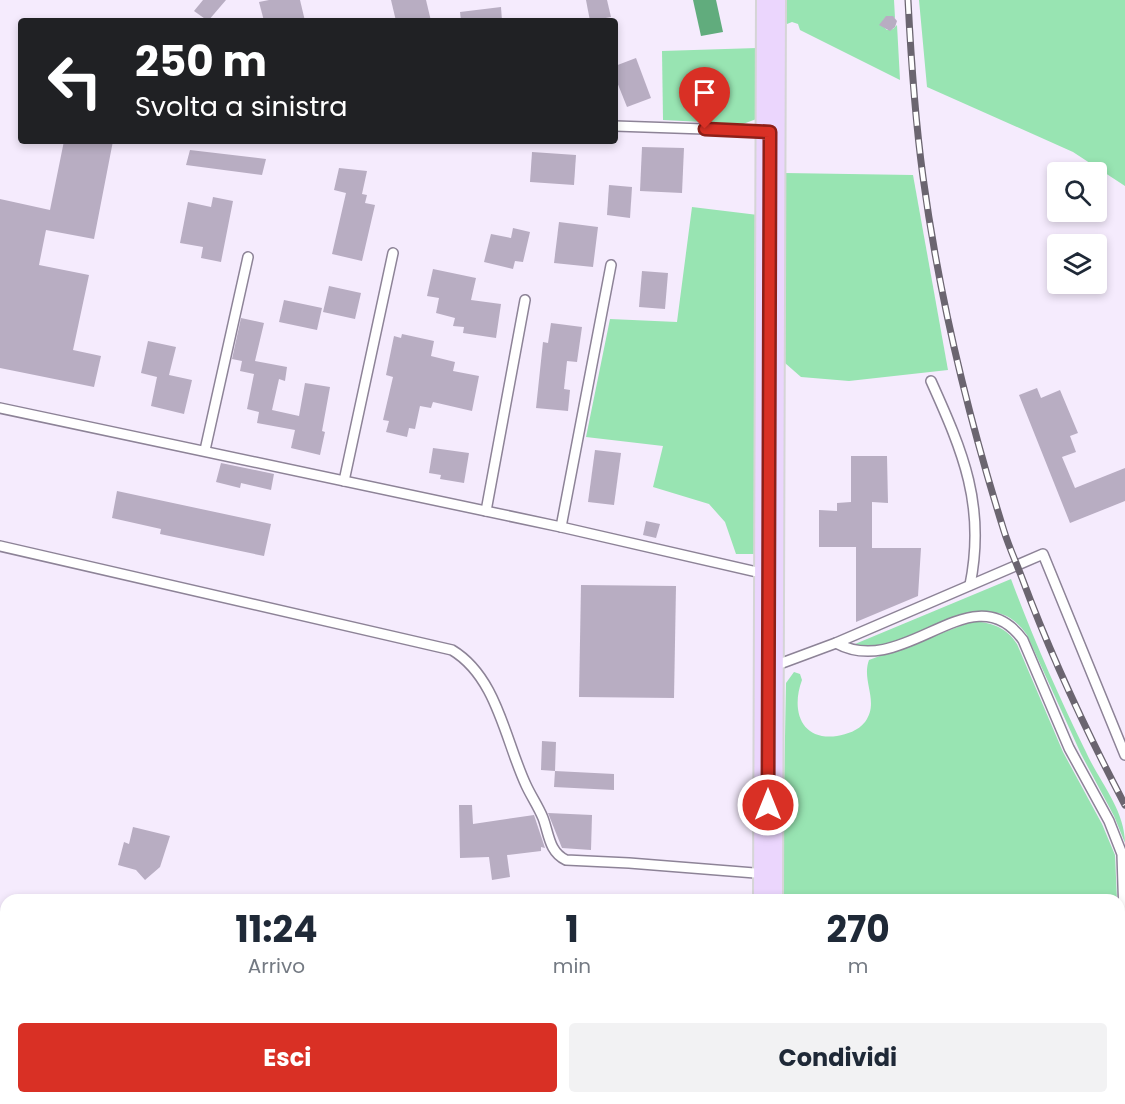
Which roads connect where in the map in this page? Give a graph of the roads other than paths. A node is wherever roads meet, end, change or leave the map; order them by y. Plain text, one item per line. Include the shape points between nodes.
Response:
1 (771, 0) edge
2 (618, 126) edge
3 (770, 132) junction
4 (393, 253) dead end
5 (248, 257) dead end
6 (611, 265) dead end
7 (525, 300) dead end
8 (931, 381) dead end
9 (0, 408) edge
10 (205, 450) junction
11 (344, 481) junction
12 (486, 511) junction
13 (561, 527) junction
14 (0, 546) edge
15 (769, 575) junction
16 (970, 585) junction
17 (836, 643) junction
18 (769, 668) junction
19 (1125, 755) edge
20 (1124, 870) edge
21 (768, 887) edge
22 (1124, 894) edge

1 - 3 main road
2 - 3 lane
3 - 15 main road
4 - 11 lane
5 - 10 lane
6 - 13 lane
7 - 12 lane
8 - 16 lane via 959,443 975,508 976,555
9 - 10 lane
10 - 11 lane
11 - 12 lane
12 - 13 lane
13 - 15 lane
14 - 21 lane via 452,650 477,670 486,685 558,856 566,860 629,862
15 - 18 main road
16 - 17 lane
16 - 19 lane via 1042,555
17 - 18 lane
17 - 20 lane via 862,653 882,651 962,619 980,616 1014,627 1069,748 1109,821
18 - 21 main road
20 - 22 lane

